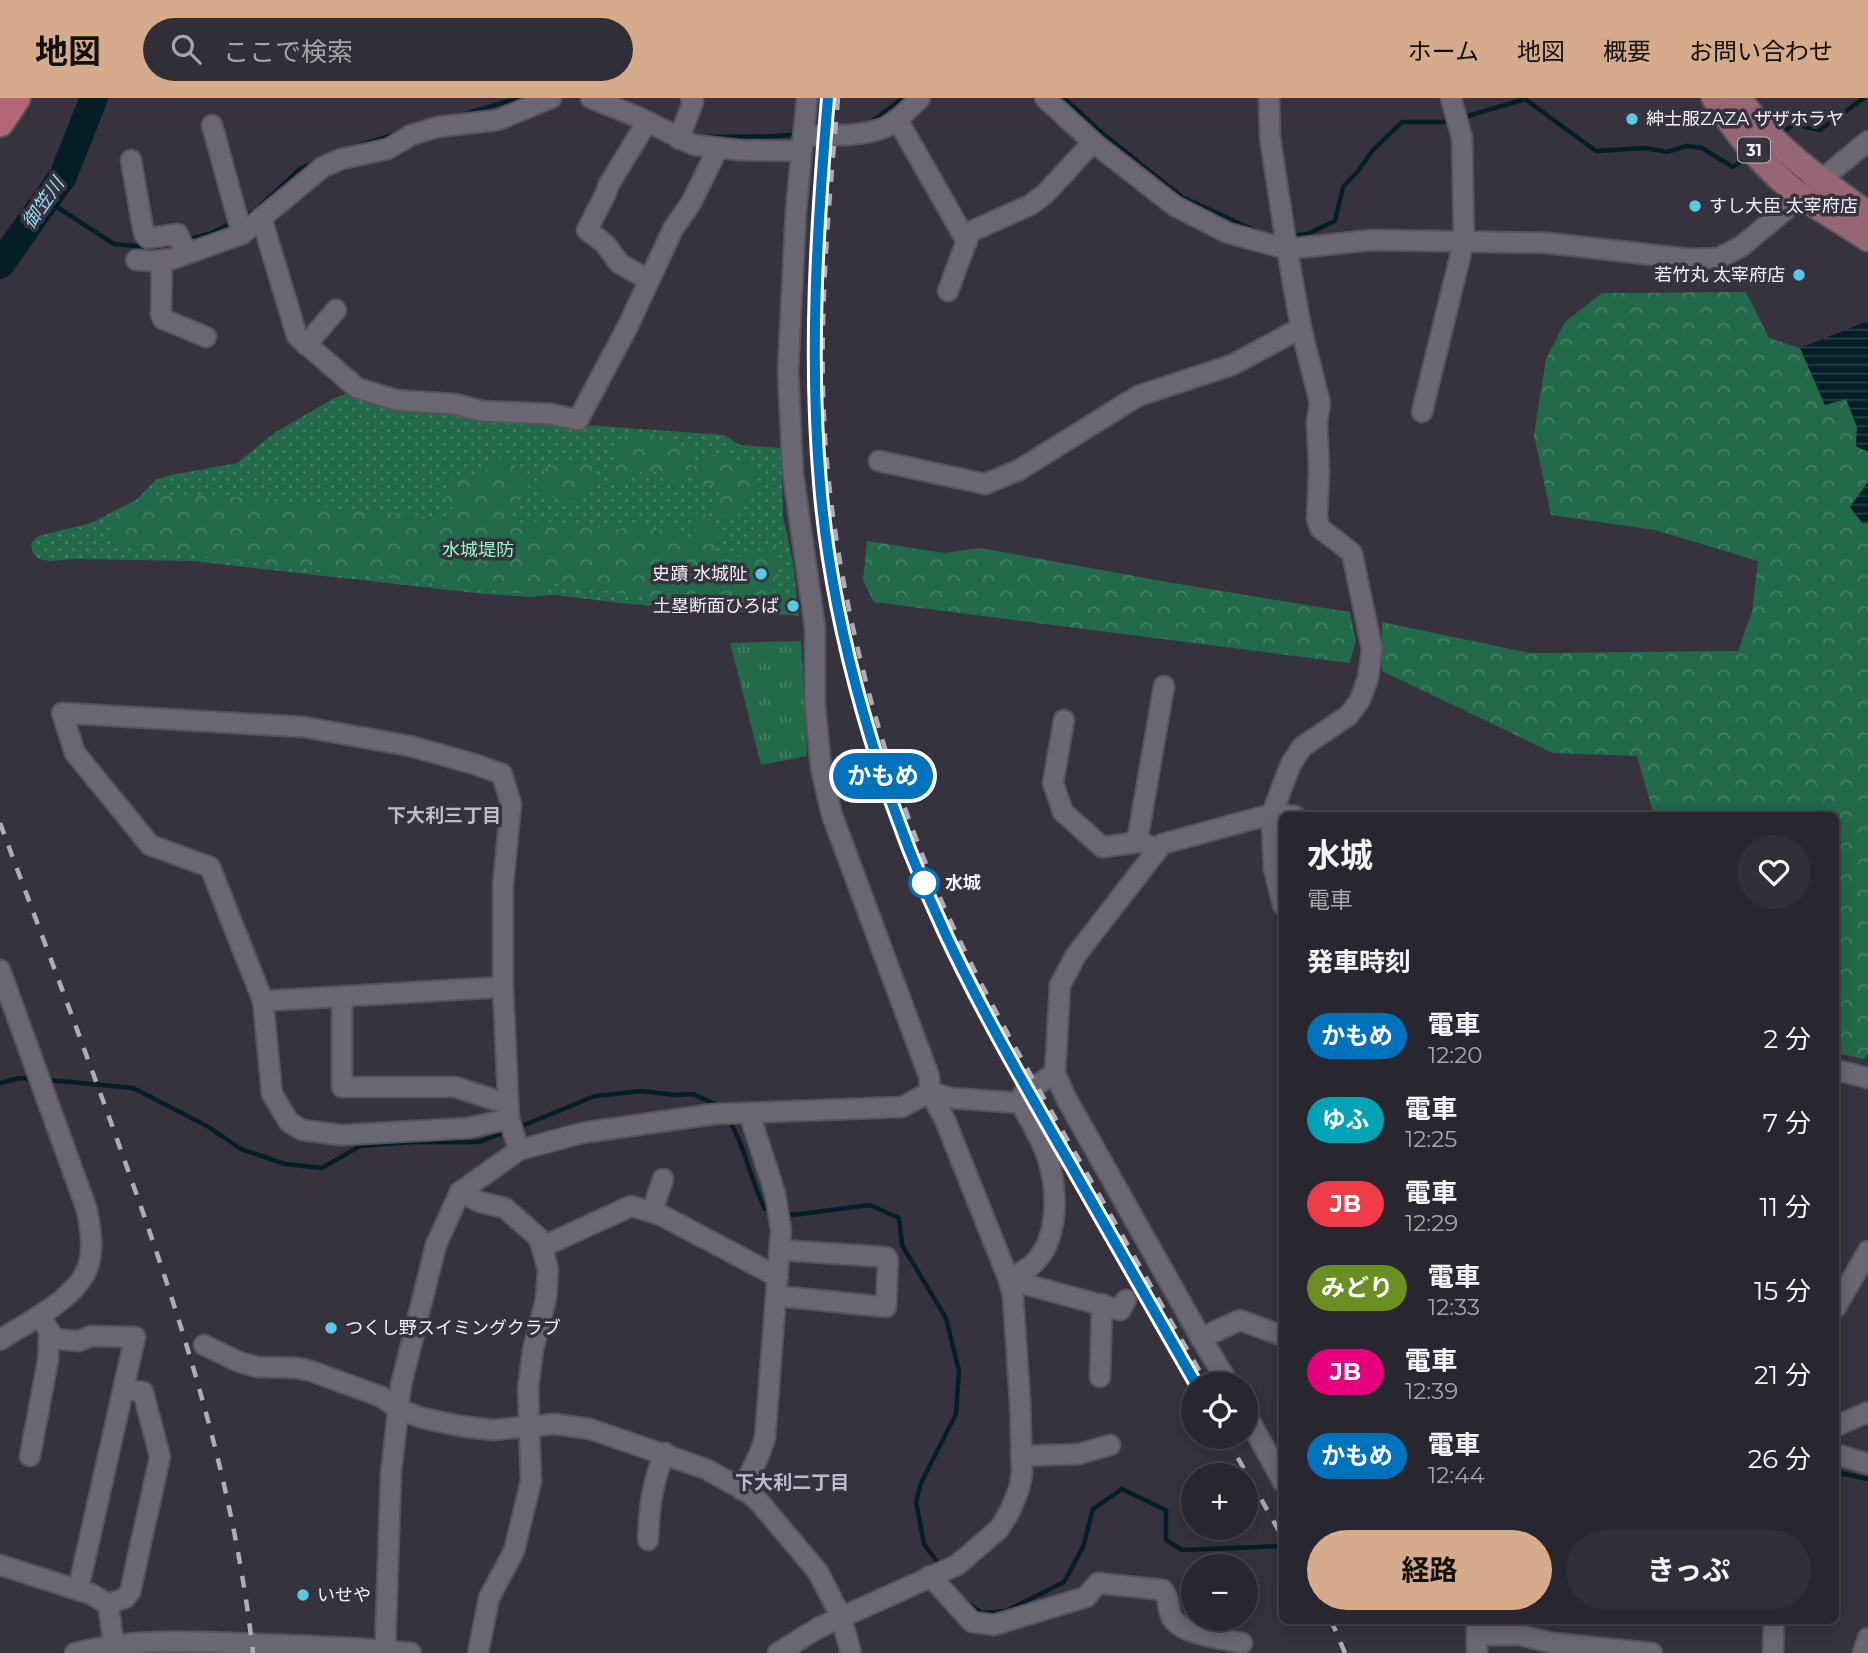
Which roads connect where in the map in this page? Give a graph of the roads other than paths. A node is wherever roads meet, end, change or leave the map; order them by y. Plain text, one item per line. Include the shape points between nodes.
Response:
1 (16, 98) edge
2 (551, 98) edge
3 (591, 98) edge
4 (691, 98) edge
5 (807, 98) edge
6 (920, 98) edge
7 (1045, 98) edge
8 (1269, 98) edge
9 (1451, 98) edge
10 (1714, 98) edge
11 (1739, 98) edge
12 (897, 119) junction
13 (0, 122) edge
14 (648, 122) junction
15 (212, 125) dead end
16 (679, 139) junction
17 (1868, 141) edge
18 (1093, 142) junction
19 (802, 144) junction
20 (718, 148) junction
21 (131, 160) dead end
22 (1821, 180) junction
23 (1802, 196) junction
24 (1868, 214) edge
25 (262, 220) junction
26 (242, 234) junction
27 (1868, 239) edge
28 (1465, 241) junction
29 (967, 242) junction
30 (1287, 249) junction
31 (190, 251) junction
32 (136, 260) dead end
33 (162, 260) junction
34 (649, 280) junction
35 (948, 291) dead end
36 (336, 310) dead end
37 (1301, 328) junction
38 (206, 337) dead end
39 (306, 345) junction
40 (1422, 412) dead end
41 (878, 461) dead end
42 (1164, 686) dead end
43 (1064, 720) dead end
44 (1272, 814) junction
45 (1279, 815) edge
46 (1137, 842) junction
47 (1158, 850) junction
48 (1279, 889) edge
49 (0, 970) edge
50 (503, 987) junction
51 (342, 996) junction
52 (263, 1001) junction
53 (1839, 1071) edge
54 (1055, 1073) junction
55 (1868, 1078) edge
56 (930, 1092) junction
57 (1020, 1103) junction
58 (509, 1112) junction
59 (745, 1113) junction
60 (519, 1150) junction
61 (663, 1179) dead end
62 (460, 1192) junction
63 (652, 1212) junction
64 (542, 1247) junction
65 (780, 1250) junction
66 (1868, 1251) edge
67 (1009, 1280) junction
68 (777, 1287) junction
69 (1126, 1300) dead end
70 (1839, 1302) edge
71 (1102, 1304) junction
72 (44, 1324) junction
73 (1279, 1335) edge
74 (1201, 1338) junction
75 (0, 1340) edge
76 (204, 1345) dead end
77 (1222, 1372) edge
78 (1100, 1377) dead end
79 (124, 1389) junction
80 (398, 1409) junction
81 (1868, 1412) edge
82 (1839, 1425) edge
83 (528, 1426) junction
84 (1258, 1436) edge
85 (1110, 1445) dead end
86 (665, 1453) junction
87 (1839, 1455) edge
88 (30, 1456) dead end
89 (1021, 1456) junction
90 (1868, 1464) edge
91 (1279, 1475) edge
92 (742, 1490) junction
93 (648, 1540) dead end
94 (0, 1565) edge
95 (930, 1576) junction
96 (78, 1590) junction
97 (108, 1604) junction
98 (841, 1617) junction
99 (1774, 1624) edge
100 (1477, 1636) edge
101 (1868, 1637) edge
102 (1242, 1643) dead end
103 (114, 1646) junction
104 (192, 1647) edge
105 (304, 1649) edge
106 (385, 1652) edge
107 (75, 1653) edge
108 (411, 1653) edge
109 (478, 1653) edge
110 (778, 1653) edge
111 (851, 1653) edge
112 (1652, 1653) edge
113 (1773, 1653) edge
114 (1863, 1653) edge

1 - 13 highway
2 - 25 street via 498,120 438,127 411,135 388,149 341,159 323,167
3 - 14 street
4 - 16 street
5 - 19 street
6 - 12 street
7 - 18 street
8 - 30 street via 1270,137
9 - 28 street via 1462,138
10 - 23 main road, 31 via 1730,123
11 - 22 main road, 31 via 1788,154
12 - 19 street via 881,129
12 - 29 street
14 - 16 street
14 - 34 street via 587,230 620,264
15 - 26 street
16 - 20 street
17 - 22 street
18 - 29 street via 1045,194 970,232
18 - 30 street via 1175,206 1228,233
19 - 20 street
19 - 56 street via 788,371 793,474 815,628 821,768 832,815 929,1076
20 - 34 street
21 - 31 street via 144,234 148,238 178,234
22 - 23 street
22 - 24 main road, 31
23 - 27 main road, 31
23 - 28 street via 1742,246 1719,258 1548,243
25 - 26 street
25 - 39 street via 297,336
26 - 31 street
28 - 30 street via 1372,240
28 - 40 street
29 - 35 street
30 - 37 street
31 - 33 street
32 - 33 street
33 - 38 street via 163,319
34 - 39 street via 578,420 378,396 357,388
36 - 39 street
37 - 41 street via 1232,365 1138,396 1030,464 985,484
37 - 44 street via 1320,403 1317,519 1320,528 1352,553 1372,649 1360,700 1349,715 1302,747
42 - 46 street
43 - 46 street via 1053,783 1063,811 1102,846
44 - 45 street
44 - 47 street via 1162,844
44 - 48 street
46 - 47 street
47 - 54 street via 1076,955 1060,985
49 - 72 street via 92,1235 83,1278
50 - 51 street
50 - 52 street via 503,885 510,804 502,775 410,746 304,727 62,713 75,753 150,845 210,867
50 - 58 street
51 - 52 street
51 - 58 street via 342,1087 455,1087
52 - 58 street via 272,1094 289,1122 302,1130 341,1135 468,1128
53 - 55 street
54 - 57 street via 1023,1094
54 - 74 street
56 - 57 street
56 - 59 street via 902,1107
56 - 67 street
57 - 67 street via 1047,1156 1055,1204 1051,1236 1042,1252
58 - 60 street
59 - 60 street via 582,1133
59 - 65 street via 778,1204
60 - 62 street
61 - 63 street
62 - 64 street via 505,1208 539,1238
62 - 80 street via 436,1245
63 - 64 street via 631,1206
63 - 68 street via 756,1264
64 - 83 street via 548,1269 546,1299 531,1363
65 - 68 street
65 - 68 street via 886,1257 886,1307
66 - 70 street
67 - 71 street
67 - 89 street via 1020,1388
68 - 92 street via 765,1438
69 - 71 street via 1120,1310
71 - 78 street
72 - 75 street
72 - 79 street via 55,1339 135,1337
72 - 88 street via 48,1360
73 - 74 street via 1240,1320
74 - 77 street
76 - 80 street via 257,1367 311,1371 382,1397
79 - 96 street
79 - 97 street via 143,1392 160,1457 130,1592
80 - 83 street via 460,1426 493,1430
80 - 106 street via 391,1473
81 - 82 street
83 - 86 street via 590,1429
83 - 109 street via 531,1481 514,1551 489,1598
84 - 91 street
85 - 89 street via 1079,1454
86 - 92 street
86 - 93 street via 652,1492
87 - 90 street
89 - 95 street via 1019,1489 999,1529 957,1565
92 - 98 street via 760,1503 818,1572
94 - 96 street
95 - 98 street
95 - 102 street via 972,1622 994,1625 1086,1597 1098,1583 1163,1590 1171,1617 1184,1630
96 - 97 street
97 - 103 street
98 - 110 street
98 - 111 street
99 - 113 street
100 - 112 street via 1520,1635 1552,1643
101 - 114 street
103 - 104 street
103 - 107 street
104 - 105 street
105 - 106 street
106 - 108 street

